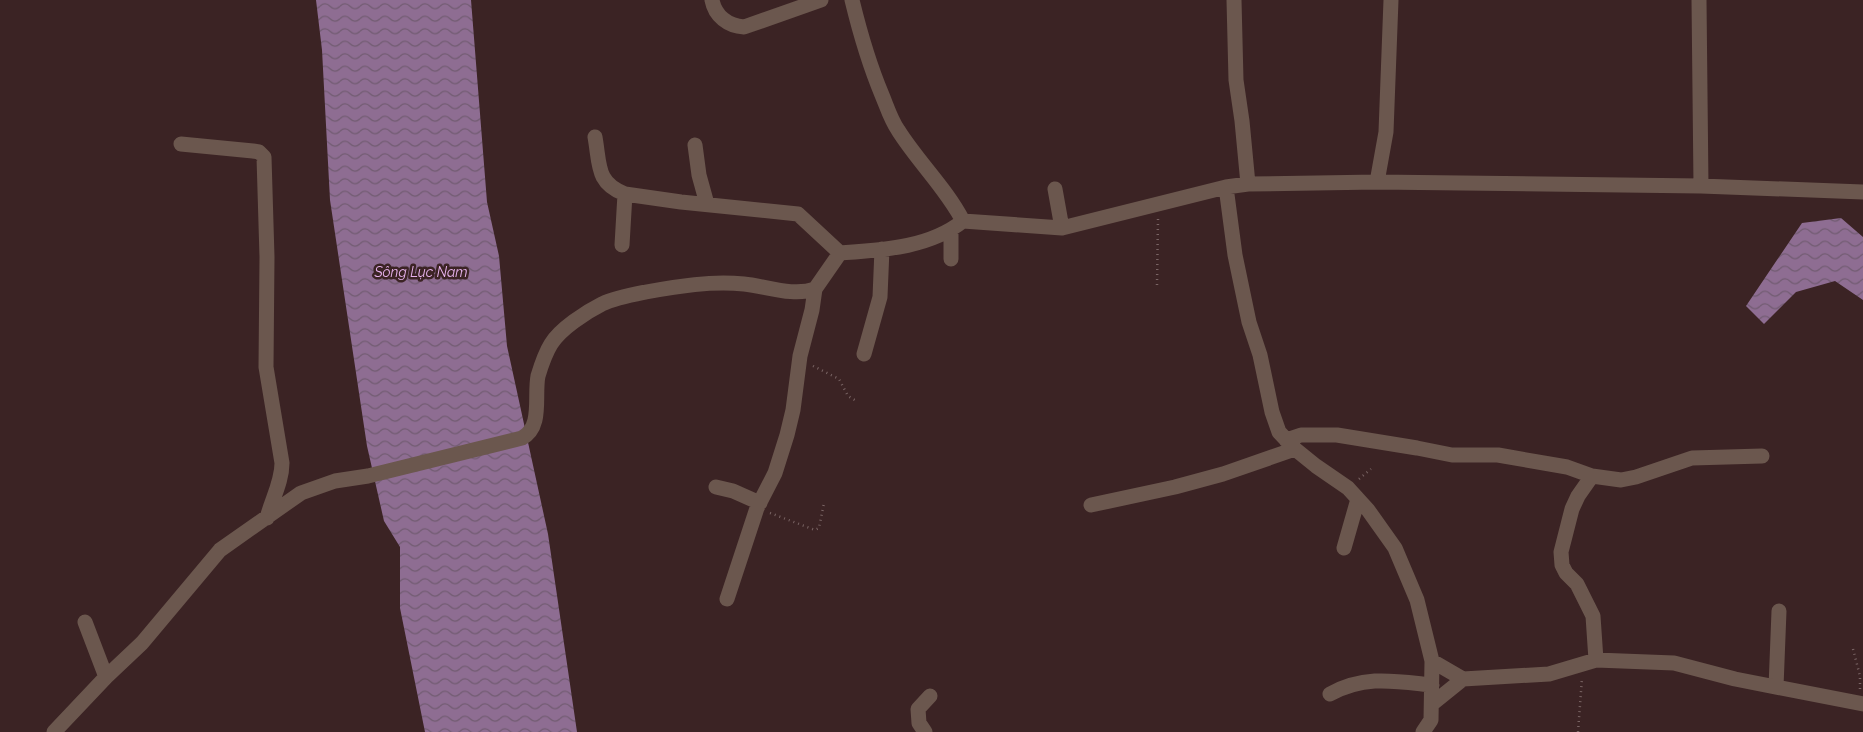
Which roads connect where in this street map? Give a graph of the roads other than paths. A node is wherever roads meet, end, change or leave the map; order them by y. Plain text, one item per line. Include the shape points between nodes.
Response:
1 (712, 0) edge
2 (821, 0) edge
3 (852, 0) edge
4 (1234, 0) edge
5 (1391, 0) edge
6 (1698, 0) edge
7 (595, 138) dead end
8 (181, 144) dead end
9 (695, 145) dead end
10 (1377, 182) junction
11 (1248, 184) junction
12 (1701, 186) junction
13 (1226, 187) junction
14 (1055, 189) dead end
15 (1863, 192) edge
16 (625, 194) junction
17 (707, 204) junction
18 (957, 226) junction
19 (1062, 228) junction
20 (622, 245) dead end
21 (882, 249) junction
22 (840, 253) junction
23 (951, 259) dead end
24 (815, 288) junction
25 (864, 354) dead end
26 (1290, 444) junction
27 (1762, 456) dead end
28 (1592, 476) junction
29 (716, 486) dead end
30 (1358, 498) junction
31 (759, 505) junction
32 (1091, 505) dead end
33 (267, 518) junction
34 (1344, 548) dead end
35 (727, 598) dead end
36 (1779, 611) dead end
37 (85, 622) dead end
38 (1432, 661) junction
39 (1589, 662) junction
40 (106, 677) junction
41 (1462, 679) junction
42 (1432, 685) junction
43 (1776, 687) junction
44 (1330, 694) dead end
45 (930, 696) dead end
46 (1432, 704) junction
47 (1861, 704) edge
48 (1429, 729) edge
49 (54, 732) edge
50 (925, 732) edge

1 - 2 street via 717,14 744,27
3 - 18 street via 869,61 892,119 955,206
4 - 11 street via 1236,80
5 - 10 street via 1386,132
6 - 12 street
7 - 16 street via 604,180
8 - 33 street via 259,152 264,158 266,367 282,463 280,482
9 - 17 street
10 - 11 street
10 - 12 street
11 - 13 street
12 - 15 street
13 - 19 street
13 - 26 street via 1248,322 1260,355 1272,412 1279,432
14 - 19 street
16 - 17 street
16 - 20 street
17 - 22 street via 798,214
18 - 19 street
18 - 21 street via 930,240
18 - 23 street
21 - 22 street
21 - 25 street via 880,297
22 - 24 street
24 - 31 street via 787,434 775,473
24 - 33 street via 800,292 742,284 696,283 602,304 573,322 552,343 538,376 531,434 316,487
26 - 28 street via 1301,435 1337,435 1452,455 1498,455 1567,467
26 - 30 street
26 - 32 street via 1207,479
27 - 28 street via 1692,458 1621,480
28 - 39 street via 1572,509 1561,552 1566,573 1577,584 1593,616
29 - 31 street
30 - 34 street
30 - 38 street via 1395,548 1417,600
31 - 35 street
33 - 40 street via 220,550 142,643
36 - 43 street
37 - 40 street
38 - 41 street
38 - 42 street
39 - 41 street via 1549,674
39 - 43 street via 1674,663
40 - 49 street
41 - 46 street
42 - 44 street via 1362,681
42 - 46 street
43 - 47 street
45 - 50 street via 918,710 919,723
46 - 48 street

